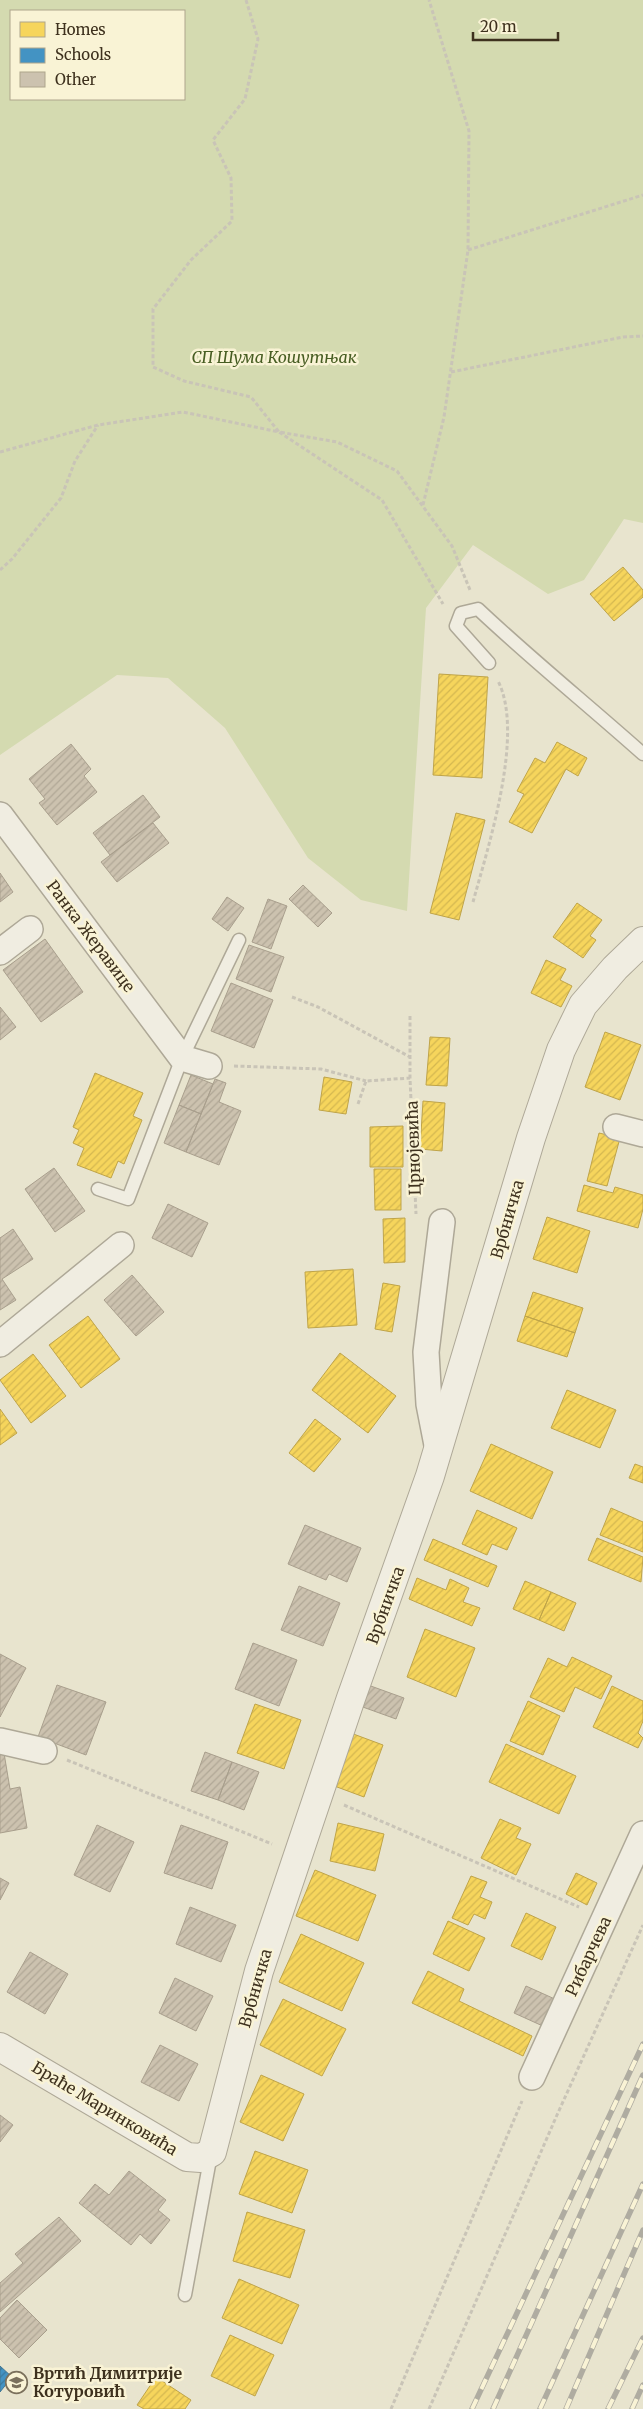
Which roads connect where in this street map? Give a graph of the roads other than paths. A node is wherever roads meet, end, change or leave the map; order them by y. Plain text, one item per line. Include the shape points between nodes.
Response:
1 (489, 663) road end
2 (643, 754) edge
3 (0, 815) edge
4 (30, 929) dead end
5 (239, 940) dead end
6 (643, 941) edge
7 (0, 952) edge
8 (182, 1058) junction
9 (209, 1066) road end
10 (616, 1127) dead end
11 (643, 1134) edge
12 (98, 1189) dead end
13 (442, 1222) dead end
14 (121, 1245) dead end
15 (0, 1344) edge
16 (438, 1450) junction
17 (0, 1741) edge
18 (44, 1751) road end
19 (643, 1834) edge
20 (0, 2047) edge
21 (532, 2077) road end
22 (212, 2152) junction
23 (185, 2295) dead end

1 - 2 lane via 456,626 461,613 478,609
3 - 8 street, Ранка Жеравице
4 - 7 street
5 - 8 lane
6 - 16 street, Врбничка via 583,1006 561,1050 531,1138
8 - 9 street
8 - 12 lane via 128,1199
10 - 11 street
13 - 16 street via 426,1352 429,1404
14 - 15 street
16 - 22 street, Врбничка via 259,1970
17 - 18 street
19 - 21 street, Рибарчева
20 - 22 street, Браће Маринковића via 187,2157 201,2158
22 - 23 lane, Врбничка

